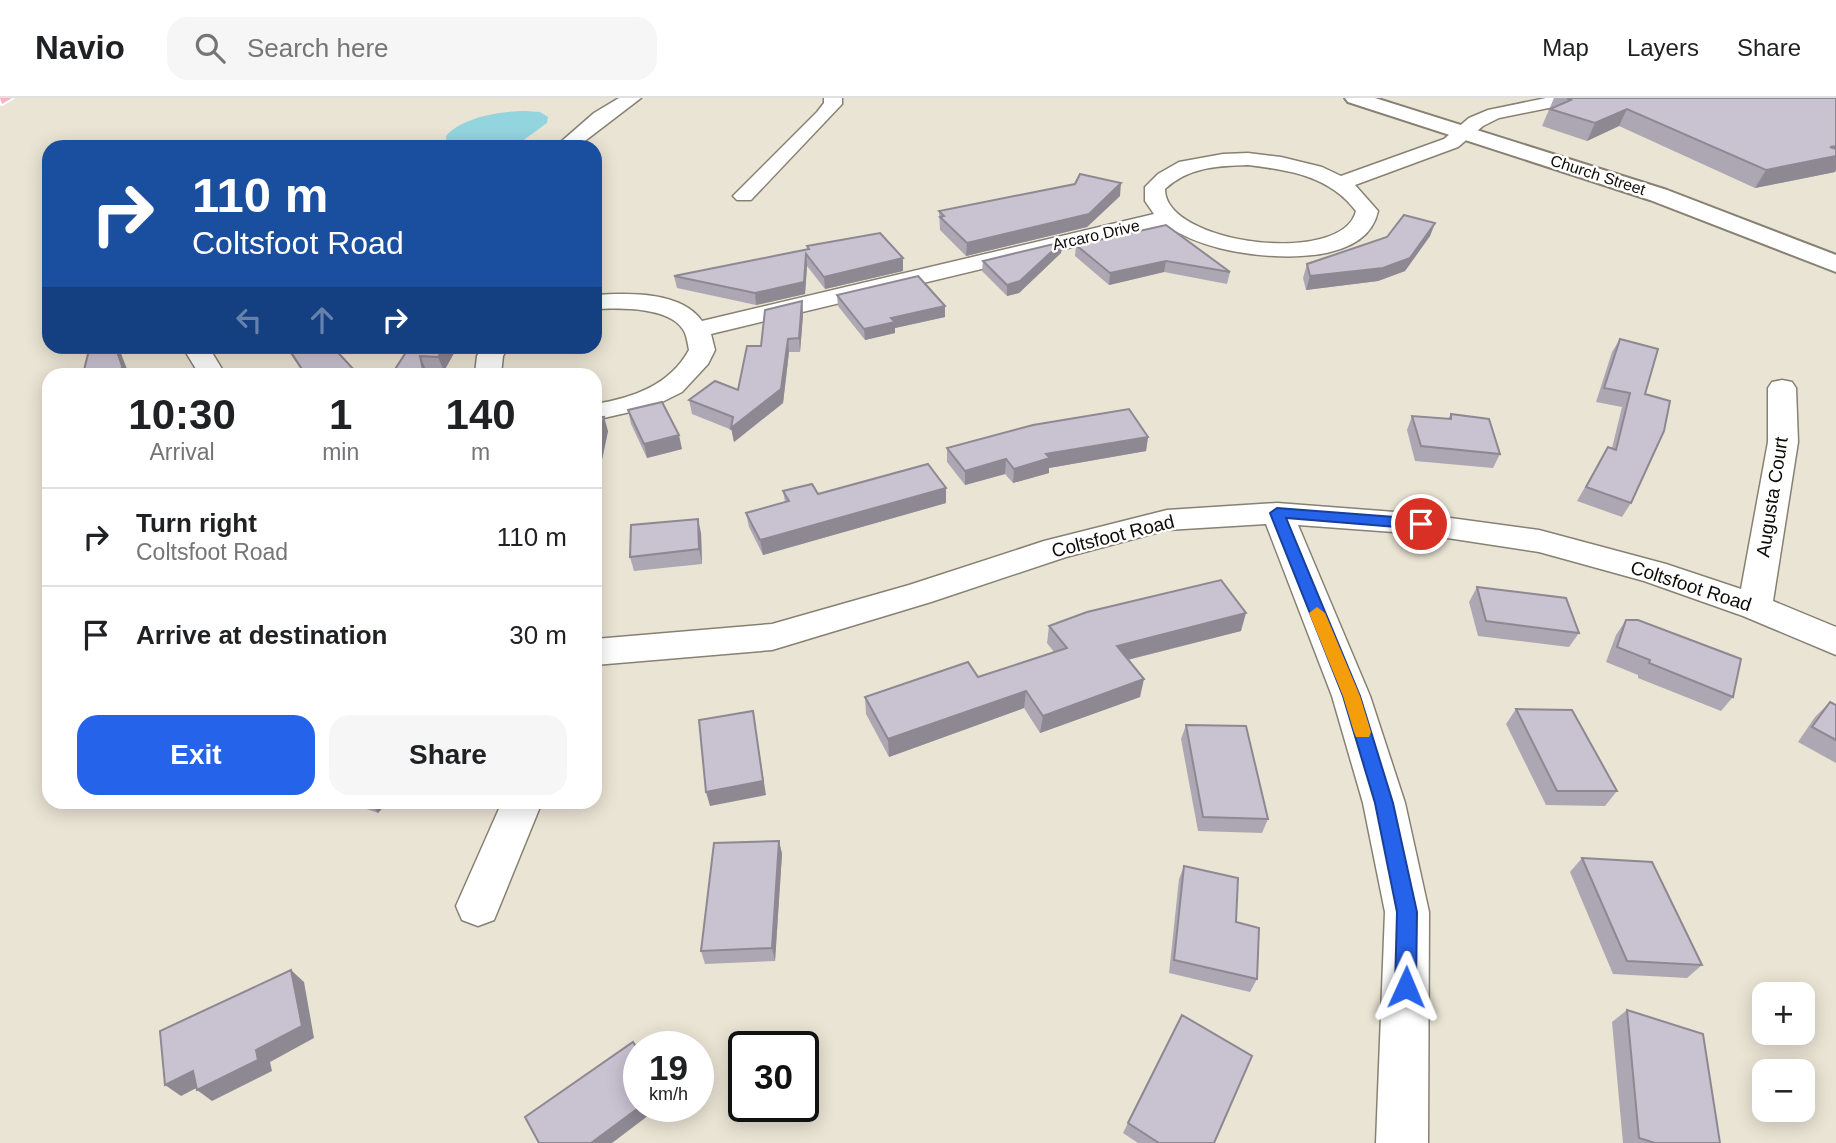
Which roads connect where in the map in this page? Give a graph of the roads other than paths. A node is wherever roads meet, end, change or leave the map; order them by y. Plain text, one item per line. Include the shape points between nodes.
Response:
1 (632, 98) edge
2 (833, 98) edge
3 (1355, 98) edge
4 (1572, 98) edge
5 (1464, 132) junction
6 (573, 140) edge
7 (1340, 183) junction
8 (744, 197) dead end
9 (1168, 217) junction
10 (1836, 264) edge
11 (602, 302) edge
12 (698, 330) junction
13 (1782, 388) dead end
14 (602, 410) edge
15 (1277, 513) junction
16 (1755, 607) junction
17 (1836, 642) edge
18 (602, 651) edge
19 (519, 809) edge
20 (478, 906) dead end
21 (1402, 1143) edge

1 - 6 street
2 - 8 street via 823,116
3 - 5 street, Church Street
4 - 5 street via 1494,114
5 - 7 street via 1451,143
5 - 10 street, Church Street via 1695,208
7 - 9 street, Arcaro Drive via 1282,163 1248,159 1188,165 1155,187 1156,202
7 - 9 street, Arcaro Drive via 1358,196 1367,211 1364,225 1350,237 1325,246 1292,249 1233,244 1190,231
9 - 12 street, Arcaro Drive
11 - 12 street via 632,301 666,308
12 - 14 street via 702,350 698,361 678,383 643,401
13 - 16 street, Augusta Court via 1783,442
15 - 16 street, Coltsfoot Road via 1421,524 1539,541 1654,572
15 - 18 street, Coltsfoot Road via 1167,520 1056,549 772,637
15 - 21 street via 1351,696 1384,803 1407,912
16 - 17 street, Coltsfoot Road
19 - 20 street

